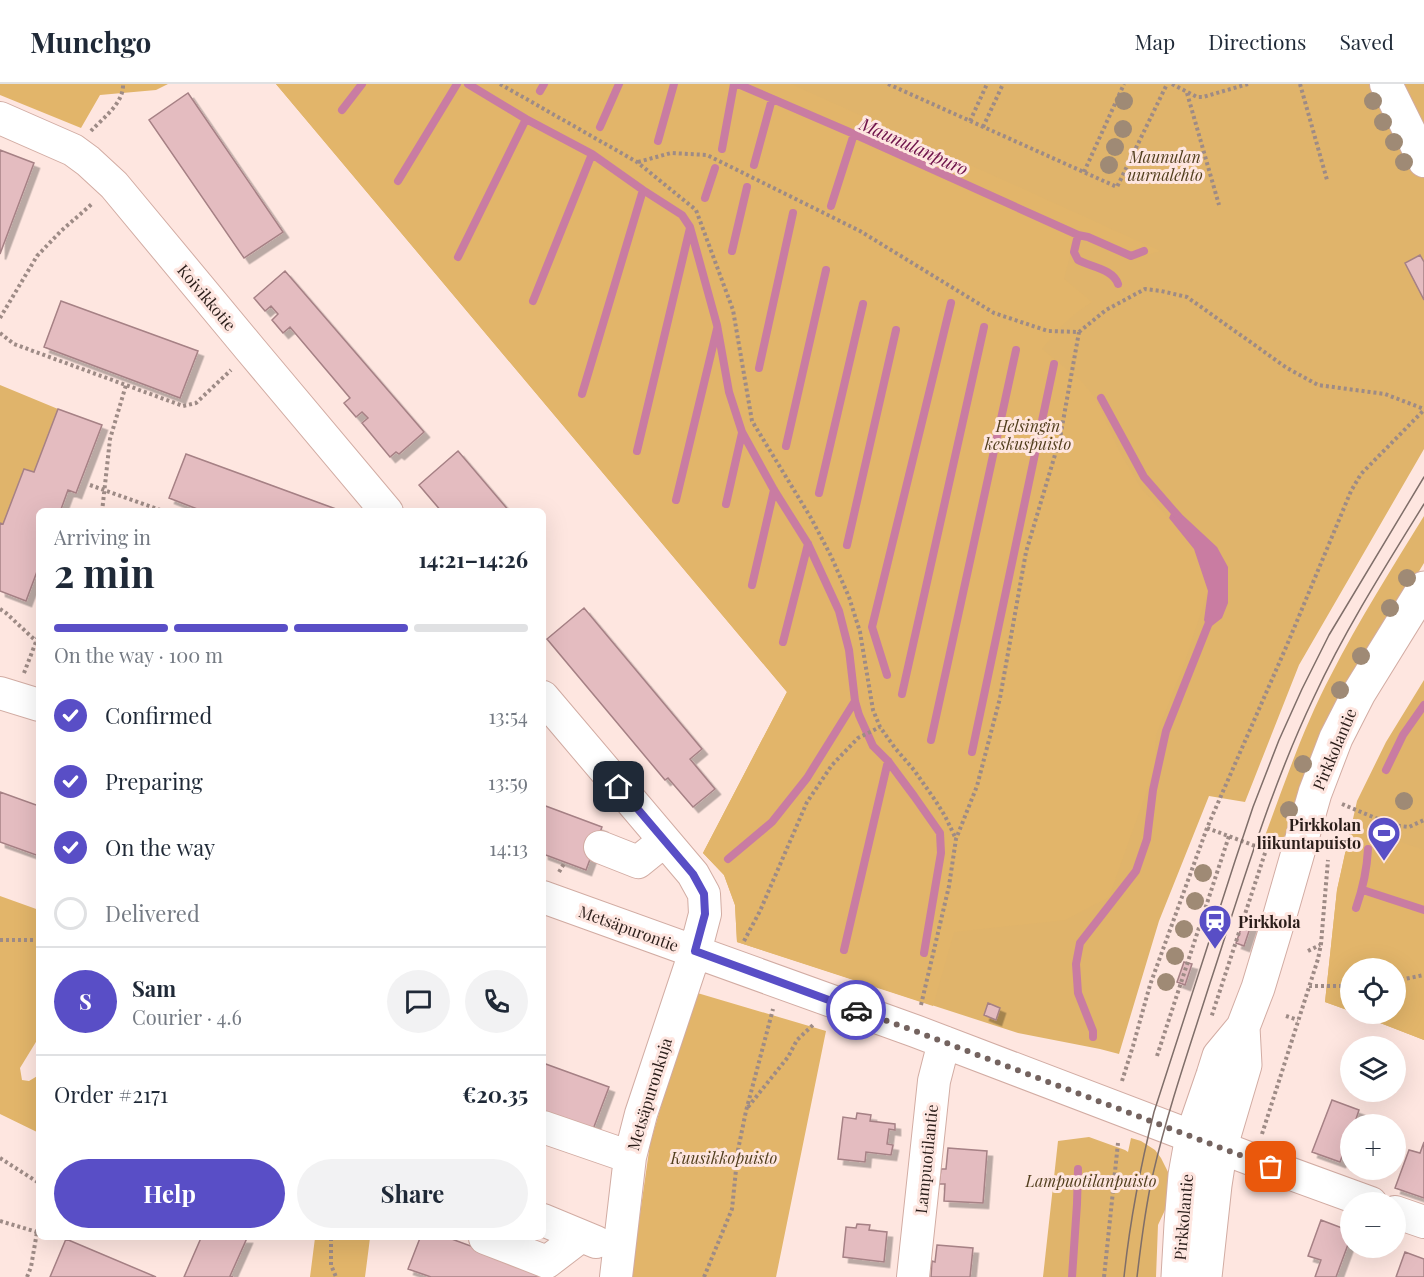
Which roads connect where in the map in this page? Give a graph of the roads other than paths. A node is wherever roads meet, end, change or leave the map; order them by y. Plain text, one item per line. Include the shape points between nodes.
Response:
1 (1386, 84) edge
2 (0, 118) edge
3 (1424, 161) edge
4 (384, 508) edge
5 (1424, 588) edge
6 (12, 684) edge
7 (546, 701) edge
8 (36, 703) edge
9 (664, 841) junction
10 (600, 847) dead end
11 (551, 885) edge
12 (695, 951) junction
13 (944, 1042) junction
14 (546, 1128) edge
15 (1206, 1141) junction
16 (630, 1157) junction
17 (1340, 1192) edge
18 (1406, 1216) edge
19 (546, 1221) edge
20 (1424, 1222) edge
21 (581, 1236) junction
22 (490, 1240) edge
23 (618, 1264) edge
24 (913, 1277) edge
25 (1178, 1277) edge
26 (1205, 1277) edge

1 - 3 street
2 - 4 street, Koivikkotie via 73,150 114,185
5 - 15 main road, Pirkkolantie via 1359,693 1325,765 1243,1027 1245,1065
6 - 8 street
7 - 9 street
9 - 10 street via 638,862
9 - 12 street via 693,874 704,894 705,914
11 - 12 street, Metsäpurontie via 604,920
12 - 13 street, Metsäpurontie
12 - 16 street, Metsäpuronkuja
13 - 15 street, Metsäpurontie
13 - 24 street, Lampuotilantie via 934,1081
14 - 16 street
15 - 17 street, Metsäpurontie
15 - 25 main road, Pirkkolantie via 1185,1174
15 - 26 main road, Pirkkolantie via 1215,1185
16 - 23 street, Metsäpuronkuja
18 - 20 street
19 - 21 street
21 - 22 street via 548,1262
21 - 23 street

